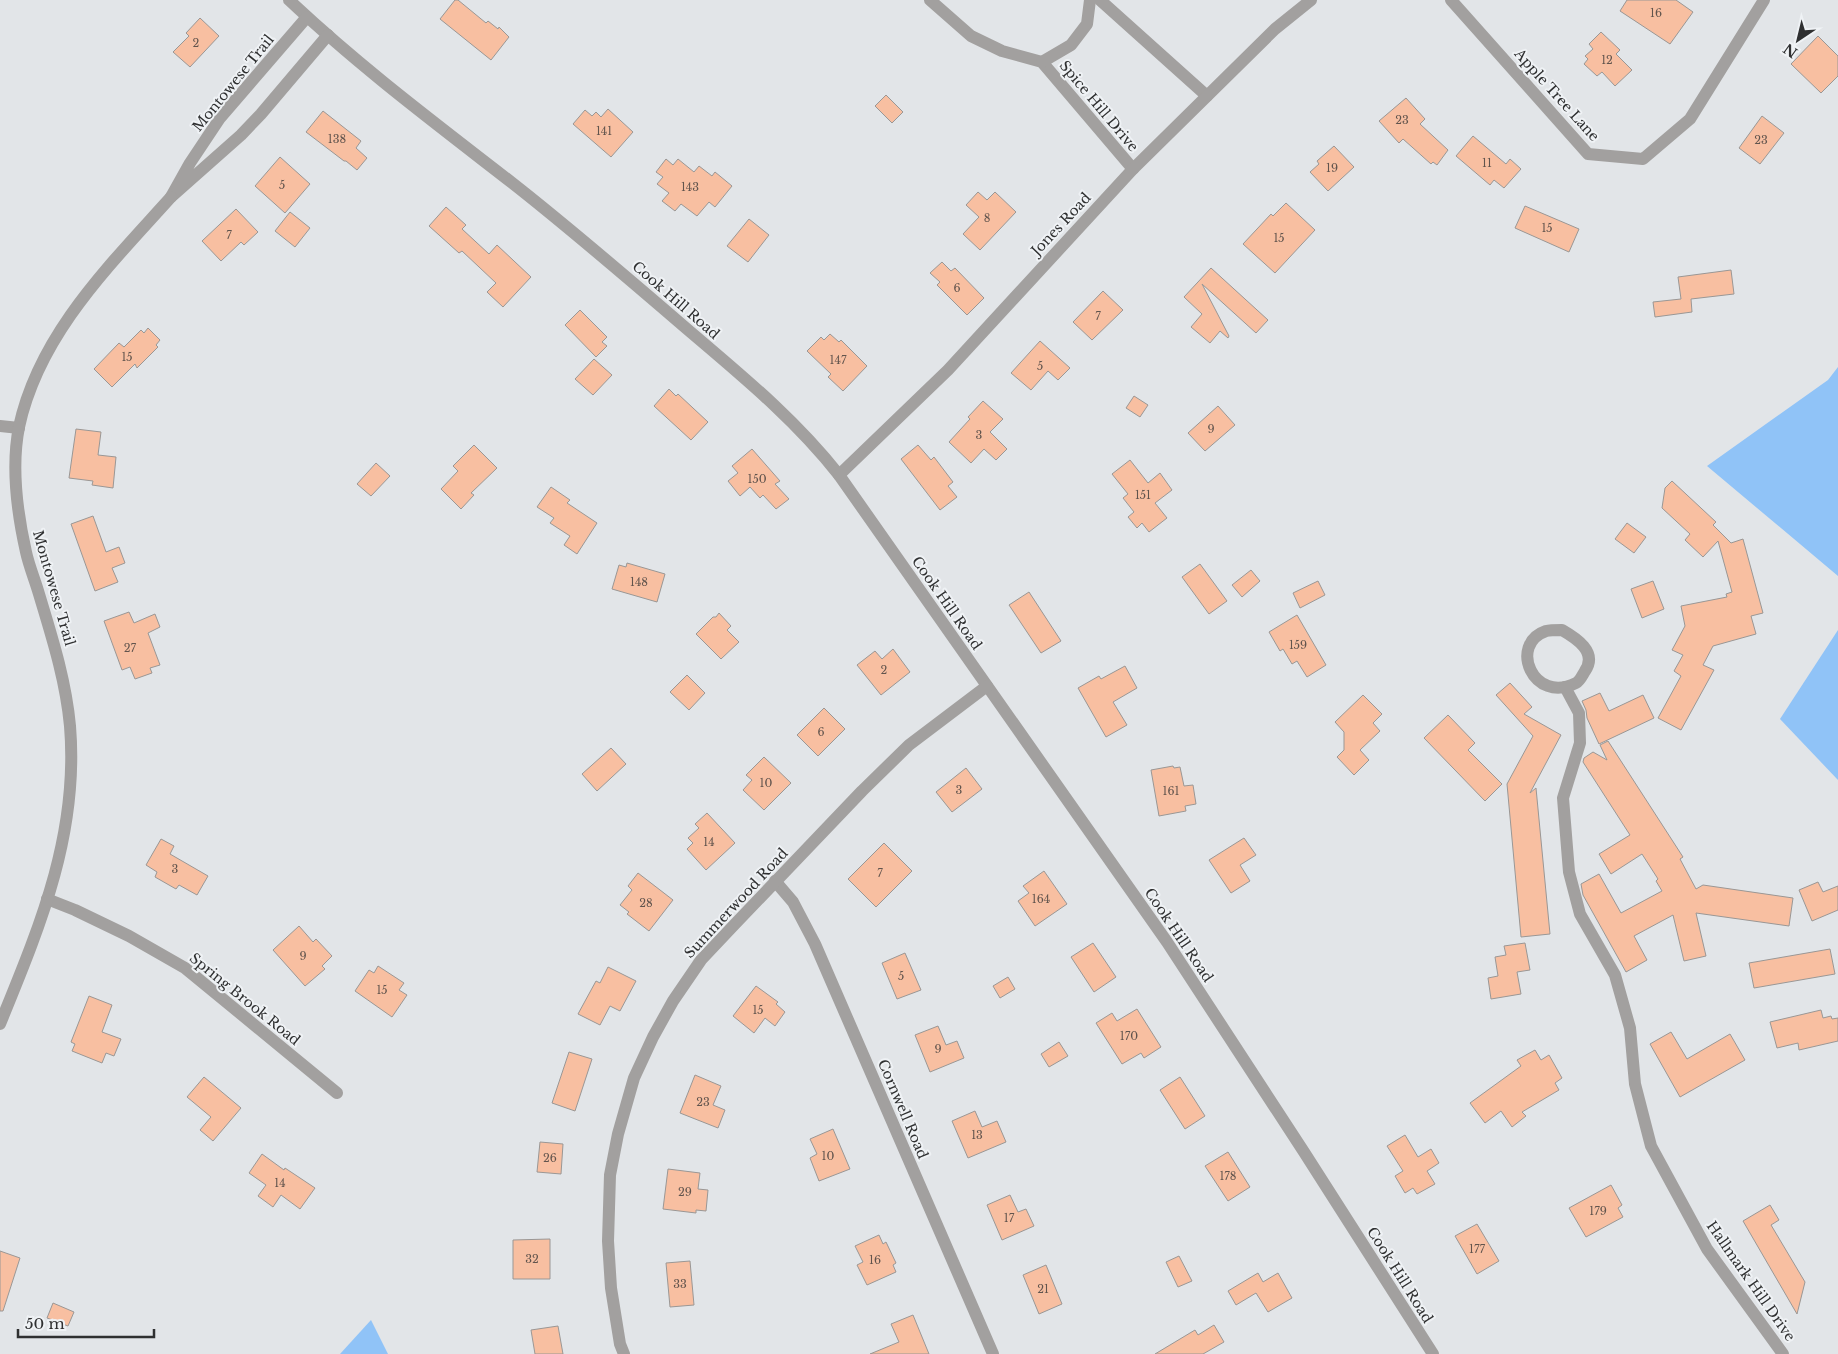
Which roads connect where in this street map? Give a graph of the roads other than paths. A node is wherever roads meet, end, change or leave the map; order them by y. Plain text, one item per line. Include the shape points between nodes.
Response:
1 (289, 0) edge
2 (930, 0) edge
3 (1090, 0) edge
4 (1100, 0) edge
5 (1311, 0) edge
6 (1451, 0) edge
7 (1764, 0) edge
8 (307, 17) junction
9 (328, 36) junction
10 (1042, 62) junction
11 (1207, 96) junction
12 (1133, 169) junction
13 (171, 197) junction
14 (0, 426) edge
15 (19, 428) junction
16 (839, 475) junction
17 (987, 686) junction
18 (1565, 687) junction
19 (776, 882) junction
20 (47, 899) junction
21 (0, 1024) edge
22 (337, 1093) dead end
23 (624, 1354) edge
24 (993, 1354) edge
25 (1433, 1354) edge
26 (1784, 1354) edge

1 - 8 street, Cook Hill Road
2 - 10 street, Spice Hill Drive via 971,36 1002,51
3 - 10 street, Spice Hill Drive via 1087,24 1071,45
4 - 11 street
5 - 11 street, Jones Road via 1275,29
6 - 7 street, Apple Tree Lane via 1588,154 1643,159 1690,119
8 - 9 street, Cook Hill Road
8 - 13 street, Montowese Trail via 220,118
9 - 13 street, Montowese Trail via 254,121
9 - 16 street, Cook Hill Road via 630,279 764,395
10 - 12 street, Spice Hill Drive
11 - 12 street, Jones Road
12 - 16 street, Jones Road via 948,370
13 - 15 street, Montowese Trail via 62,327 44,356
14 - 15 street
15 - 20 street, Montowese Trail via 15,473 19,520 26,554 56,648 70,726 71,791 64,839
16 - 17 street, Cook Hill Road
17 - 19 street, Summerwood Road via 909,745
17 - 25 street, Cook Hill Road via 1199,991
18 - 18 street via 1552,688 1538,682 1528,668 1528,650 1546,631 1562,630 1580,641 1588,655 1587,668 1578,682
18 - 26 street, Hallmark Hill Drive via 1579,713 1580,743 1563,798 1569,872 1580,914 1615,975 1630,1028 1634,1084 1651,1146 1706,1249
19 - 23 street, Summerwood Road via 701,960 673,1001 634,1078 610,1175 610,1288
19 - 24 street, Cornwell Road via 793,902 815,944
20 - 21 street, Montowese Trail
20 - 22 street, Spring Brook Road via 129,936 185,968

